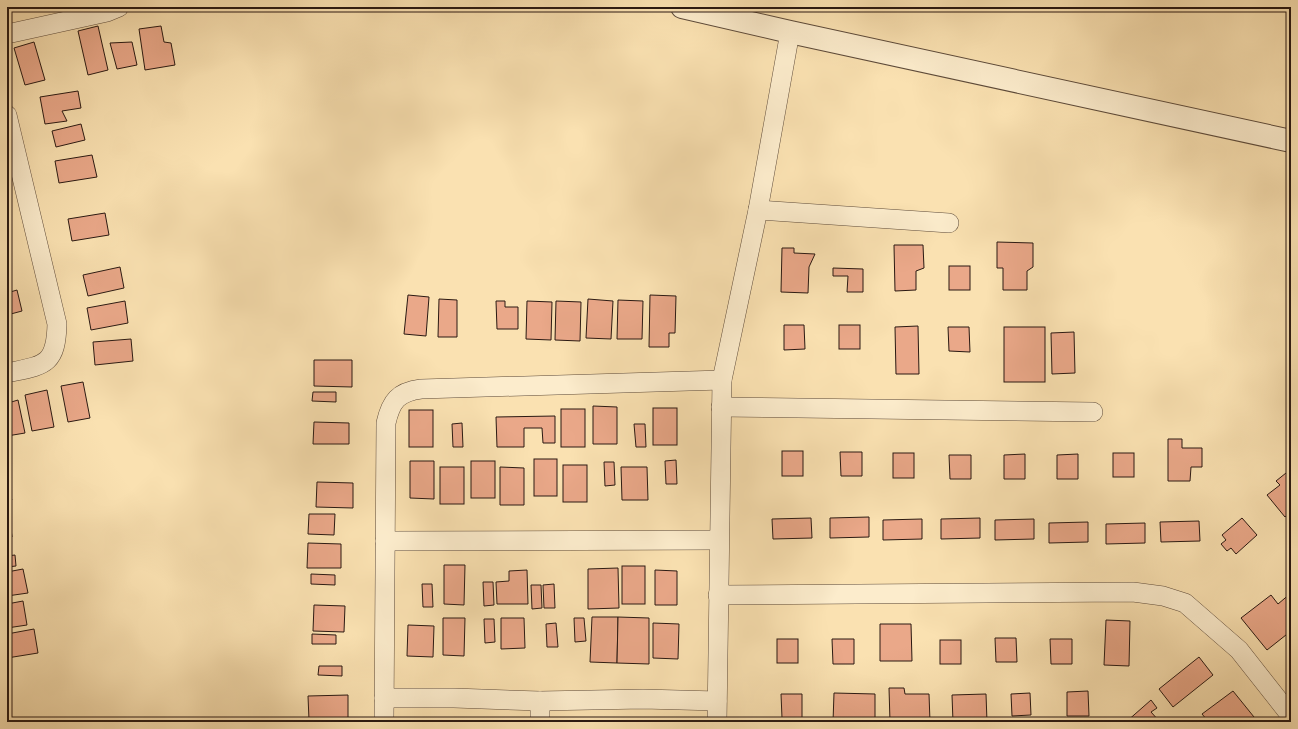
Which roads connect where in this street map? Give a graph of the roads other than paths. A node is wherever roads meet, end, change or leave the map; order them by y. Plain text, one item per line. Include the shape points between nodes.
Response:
1 (119, 7) edge
2 (682, 7) edge
3 (790, 32) junction
4 (7, 34) edge
5 (7, 115) edge
6 (1291, 141) edge
7 (758, 210) junction
8 (949, 223) dead end
9 (7, 374) edge
10 (722, 380) junction
11 (721, 407) junction
12 (1093, 412) dead end
13 (719, 540) junction
14 (385, 541) junction
15 (718, 595) junction
16 (384, 698) junction
17 (540, 701) junction
18 (717, 701) junction
19 (1291, 716) edge
20 (384, 722) edge
21 (540, 722) edge
22 (717, 722) edge

1 - 4 street via 107,12
2 - 3 street
3 - 6 street
3 - 7 street
5 - 9 street via 57,324 54,351 47,361
7 - 8 street
7 - 10 street
10 - 11 street
10 - 14 street via 409,390 396,398 389,409 386,423
11 - 12 street
11 - 13 street
13 - 14 street
13 - 15 street
14 - 16 street
15 - 18 street
15 - 19 street via 1133,592 1163,596 1185,603 1239,650
16 - 17 street
16 - 20 street
17 - 18 street
17 - 21 street
18 - 22 street

